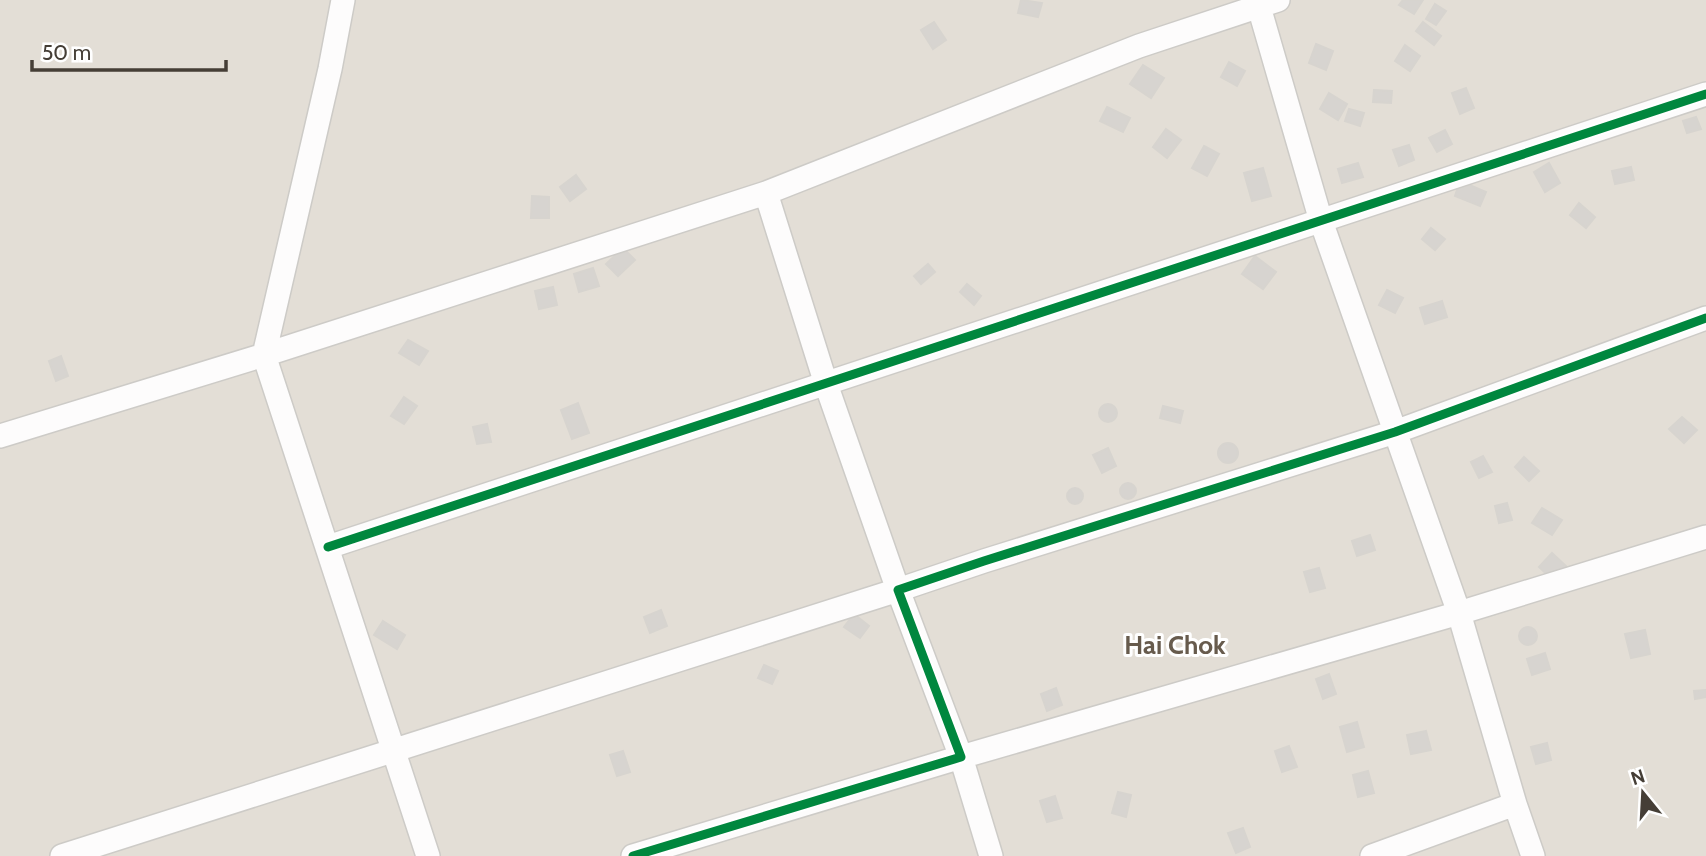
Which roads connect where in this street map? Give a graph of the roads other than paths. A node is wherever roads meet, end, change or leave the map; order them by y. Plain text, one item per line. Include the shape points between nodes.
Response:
1 (345, 1) edge
2 (1265, 2) edge
3 (1706, 94) edge
4 (766, 193) junction
5 (1321, 221) junction
6 (1706, 318) edge
7 (264, 355) junction
8 (826, 384) junction
9 (1395, 432) junction
10 (0, 436) edge
11 (1706, 537) edge
12 (328, 547) junction
13 (898, 590) junction
14 (1459, 613) junction
15 (393, 750) junction
16 (961, 757) junction
17 (1515, 804) junction
18 (62, 856) edge
19 (428, 856) edge
20 (633, 856) edge
21 (991, 856) edge
22 (1372, 856) edge
23 (1533, 856) edge

1 - 7 street
2 - 4 street via 1126,51
2 - 5 street
3 - 5 street
4 - 7 street
4 - 8 street
5 - 8 street
5 - 9 street
6 - 9 street
7 - 10 street
7 - 12 street
8 - 12 street
8 - 13 street
9 - 13 street
9 - 14 street
11 - 14 street
12 - 15 street
13 - 15 street
13 - 16 street
14 - 16 street
14 - 17 street
15 - 18 street
15 - 19 street
16 - 20 street
16 - 21 street
17 - 22 street
17 - 23 street

